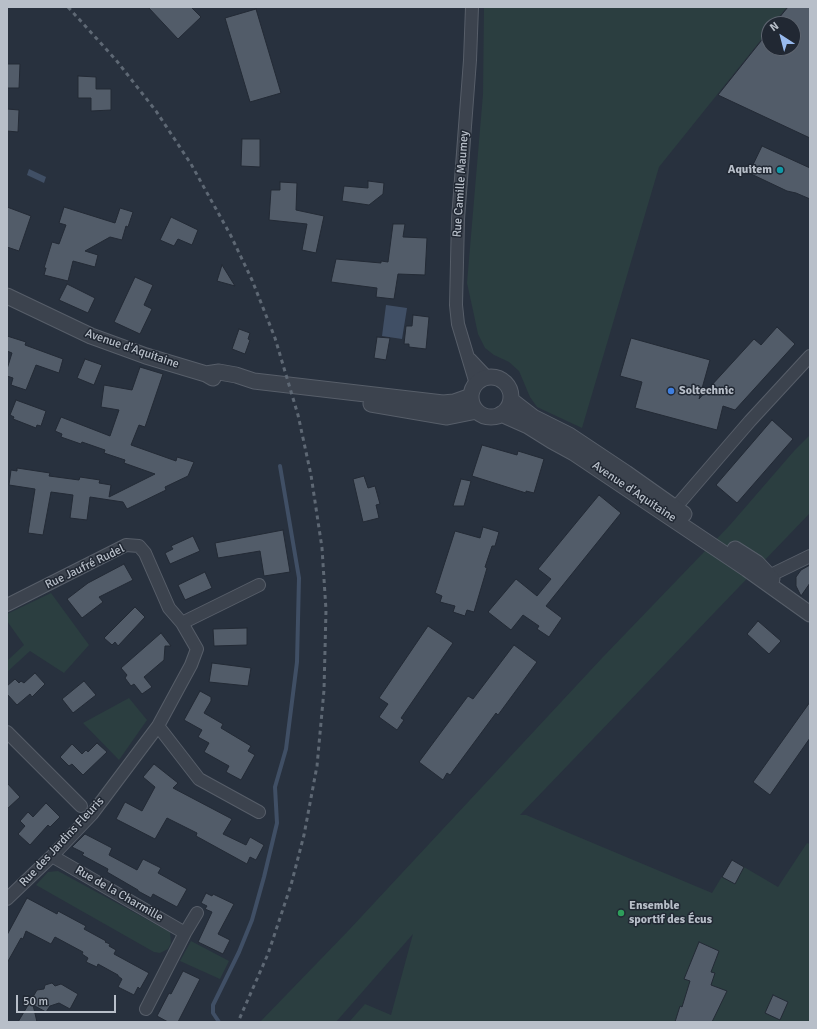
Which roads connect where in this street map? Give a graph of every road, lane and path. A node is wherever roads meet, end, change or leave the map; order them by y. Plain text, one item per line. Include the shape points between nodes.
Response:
1 (472, 7) edge
2 (7, 296) edge
3 (7, 302) edge
4 (59, 320) junction
5 (810, 356) edge
6 (478, 386) junction
7 (316, 389) junction
8 (511, 400) junction
9 (477, 410) junction
10 (501, 414) junction
11 (667, 509) junction
12 (810, 556) edge
13 (765, 578) junction
14 (259, 584) dead end
15 (7, 605) edge
16 (810, 614) edge
17 (182, 623) junction
18 (158, 726) junction
19 (7, 732) edge
20 (81, 806) dead end
21 (259, 812) dead end
22 (52, 856) junction
23 (7, 899) edge
24 (197, 913) dead end
25 (185, 933) junction
26 (146, 1009) dead end

1 - 6 street, Rue Camille Maumey via 458,219 456,305 458,324
2 - 4 street, Avenue d'Aquitaine
3 - 4 street, Avenue d'Aquitaine via 30,313
4 - 7 street, Avenue d'Aquitaine via 91,336 206,374 216,380 234,384 254,381
5 - 11 street
6 - 7 street, Avenue d'Aquitaine via 454,402 443,403
6 - 8 street via 494,377 500,378 509,387
6 - 9 street via 472,402
7 - 9 street, Avenue d'Aquitaine via 350,400 447,417
8 - 10 street
8 - 11 street, Avenue d'Aquitaine via 533,417 569,435 626,473
9 - 10 street via 489,416
10 - 11 street, Avenue d'Aquitaine via 574,452
11 - 13 street, Avenue d'Aquitaine
11 - 13 street, Avenue d'Aquitaine via 757,563
12 - 13 street
13 - 16 street via 793,603
14 - 17 street
15 - 17 street, Rue Jaufré Rudel via 126,545 139,546 146,553 169,608
17 - 18 street, Rue Jaufré Rudel via 197,649
18 - 21 street via 199,779
18 - 22 street, Rue des Jardins Fleuris via 92,814
19 - 20 street
22 - 23 street, Rue des Jardins Fleuris
22 - 25 street, Rue de la Charmille
24 - 25 street
25 - 26 street

